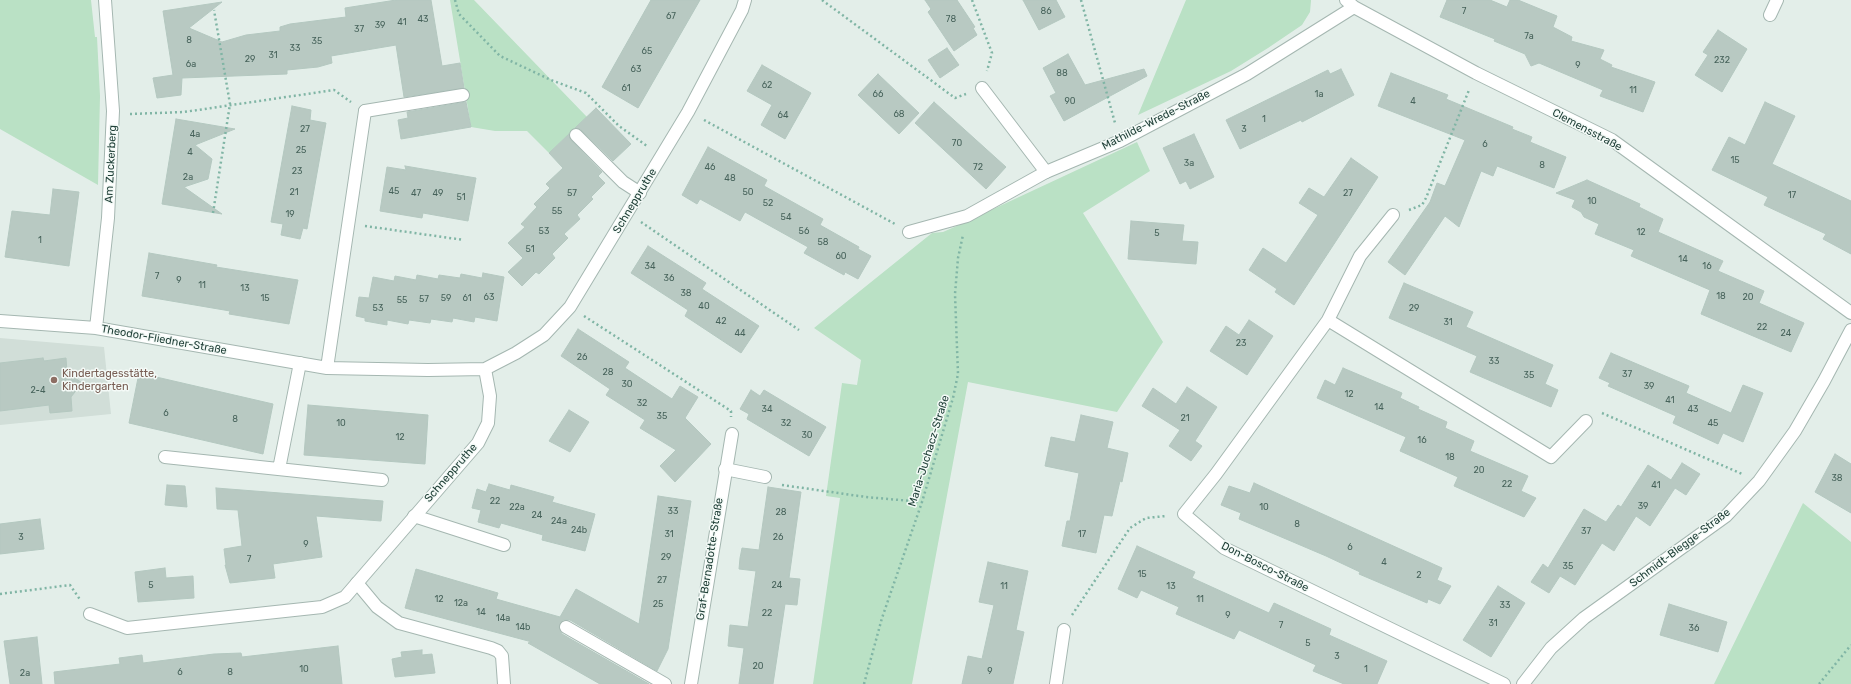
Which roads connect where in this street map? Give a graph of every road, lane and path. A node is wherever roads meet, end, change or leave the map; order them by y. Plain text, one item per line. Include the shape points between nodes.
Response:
1 (105, 0) edge
2 (455, 0) edge
3 (745, 0) edge
4 (822, 0) edge
5 (972, 0) edge
6 (1081, 0) edge
7 (1777, 0) edge
8 (1350, 3) edge
9 (214, 10) dead end
10 (1770, 15) dead end
11 (1476, 73) junction
12 (982, 88) junction
13 (463, 96) dead end
14 (230, 104) junction
15 (113, 111) junction
16 (365, 111) junction
17 (688, 112) junction
18 (576, 135) dead end
19 (1120, 141) junction
20 (661, 158) junction
21 (1046, 172) junction
22 (640, 193) junction
23 (213, 213) dead end
24 (628, 213) junction
25 (1393, 215) joint
26 (967, 216) junction
27 (348, 223) junction
28 (909, 232) joint
29 (464, 240) dead end
30 (570, 307) junction
31 (1851, 313) edge
32 (1328, 320) junction
33 (0, 322) edge
34 (96, 328) junction
35 (799, 330) dead end
36 (1851, 330) edge
37 (300, 363) junction
38 (327, 368) junction
39 (485, 369) junction
40 (1586, 421) joint
41 (732, 434) joint
42 (165, 457) dead end
43 (279, 469) junction
44 (725, 469) junction
45 (765, 477) joint
46 (382, 480) dead end
47 (1759, 481) junction
48 (922, 502) junction
49 (1184, 514) junction
50 (414, 516) junction
51 (504, 545) dead end
52 (357, 583) junction
53 (0, 594) edge
54 (90, 614) joint
55 (566, 627) dead end
56 (1064, 630) joint
57 (1851, 645) edge
58 (504, 684) edge
59 (665, 684) edge
60 (691, 684) edge
61 (864, 684) edge
62 (1056, 684) edge
63 (1504, 684) edge
64 (1523, 684) edge
65 (1818, 684) edge

1 - 15 street, Am Zuckerberg
2 - 20 path via 459,14 500,56 586,93 619,126
3 - 17 street, Schneppruthe
4 - 12 path via 955,98
5 - 12 path via 992,53
6 - 19 path
7 - 10 street
8 - 11 street, Clemensstraße
8 - 19 street, Mathilde-Wrede-Straße via 1247,74
9 - 14 path
11 - 25 path via 1422,205
11 - 31 street, Clemensstraße via 1612,140
12 - 21 street
13 - 16 street
14 - 15 path via 184,112 136,115
14 - 16 path via 334,90
14 - 23 path
15 - 34 street, Am Zuckerberg via 108,218
16 - 27 street
17 - 20 street, Schneppruthe
17 - 28 path
18 - 22 street via 623,182
19 - 21 street, Mathilde-Wrede-Straße
20 - 22 street, Schneppruthe
21 - 26 street, Mathilde-Wrede-Straße
22 - 24 street, Schneppruthe
24 - 30 street, Schneppruthe
24 - 35 path
25 - 32 street via 1360,256
26 - 28 street, Mathilde-Wrede-Straße
26 - 48 path, Maria-Juchacz-Straße via 958,258 955,294 958,374 954,398
27 - 29 path
27 - 38 street
30 - 39 street, Schneppruthe via 544,336
30 - 41 path via 731,412
32 - 40 street via 1551,457
32 - 49 street
33 - 34 street, Theodor-Fliedner-Straße
34 - 37 street, Theodor-Fliedner-Straße
36 - 47 street, Schmidt-Blegge-Straße via 1795,431
37 - 38 street, Theodor-Fliedner-Straße
37 - 43 street
38 - 39 street, Theodor-Fliedner-Straße
39 - 50 street, Schneppruthe via 490,396 488,423 478,443
40 - 47 path via 1600,412
41 - 44 street, Graf-Bernadotte-Straße
42 - 43 street
43 - 46 street
44 - 45 street
44 - 60 street, Graf-Bernadotte-Straße
45 - 48 path via 782,485
47 - 64 street, Schmidt-Blegge-Straße via 1726,516 1584,618 1551,648
48 - 61 path, Maria-Juchacz-Straße via 882,618
49 - 56 path via 1146,518 1130,528 1078,604
49 - 63 street, Don-Bosco-Straße via 1224,548
50 - 51 street
50 - 52 street, Schneppruthe
52 - 54 street, Schneppruthe via 345,597 322,607 127,628
52 - 58 street via 378,607 398,624 498,651 502,656
53 - 54 path via 70,585
55 - 59 street
56 - 62 street
57 - 65 path

